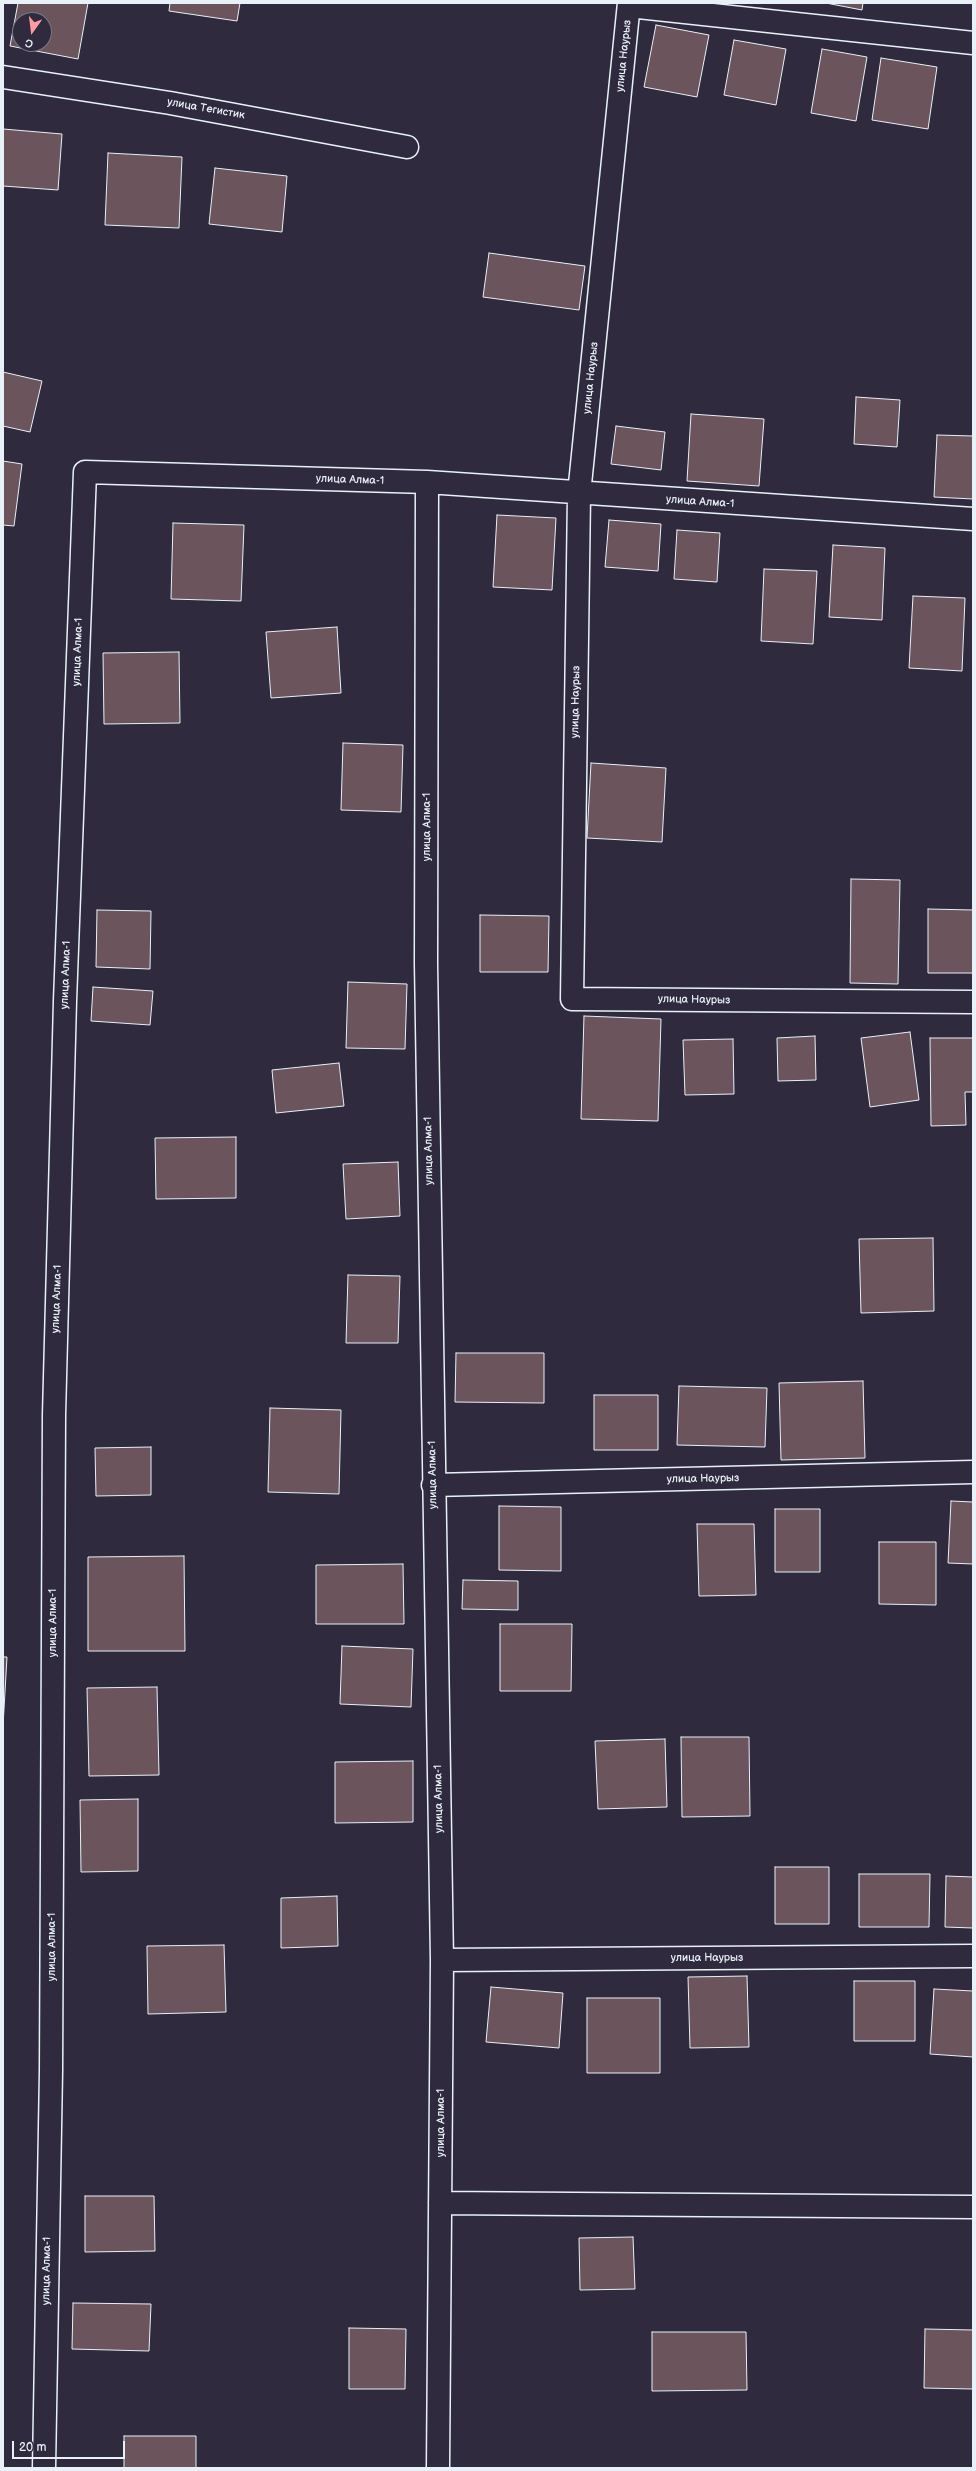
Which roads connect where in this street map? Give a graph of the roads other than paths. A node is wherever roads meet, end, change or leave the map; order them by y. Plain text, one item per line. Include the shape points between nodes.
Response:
1 (629, 4) edge
2 (973, 43) edge
3 (3, 77) edge
4 (407, 147) dead end
5 (427, 482) junction
6 (579, 494) junction
7 (973, 519) edge
8 (973, 1002) edge
9 (973, 1472) edge
10 (433, 1485) junction
11 (973, 1956) edge
12 (442, 1960) junction
13 (440, 2203) junction
14 (973, 2207) edge
15 (44, 2468) edge
16 (438, 2468) edge

1 - 2 street, улица Наурыз
1 - 6 street, улица Наурыз
3 - 4 street, улица Тегистик via 170,103
5 - 6 street, улица Алма-1
5 - 10 street, улица Алма-1 via 426,963
5 - 15 street, улица Алма-1 via 85,472 65,1009 54,1415 51,2071
6 - 7 street, улица Алма-1
6 - 8 street, улица Наурыз via 572,999
9 - 10 street, улица Наурыз
10 - 12 street, улица Алма-1
11 - 12 street, улица Наурыз
12 - 13 street, улица Алма-1
13 - 14 street
13 - 16 street, улица Алма-1

